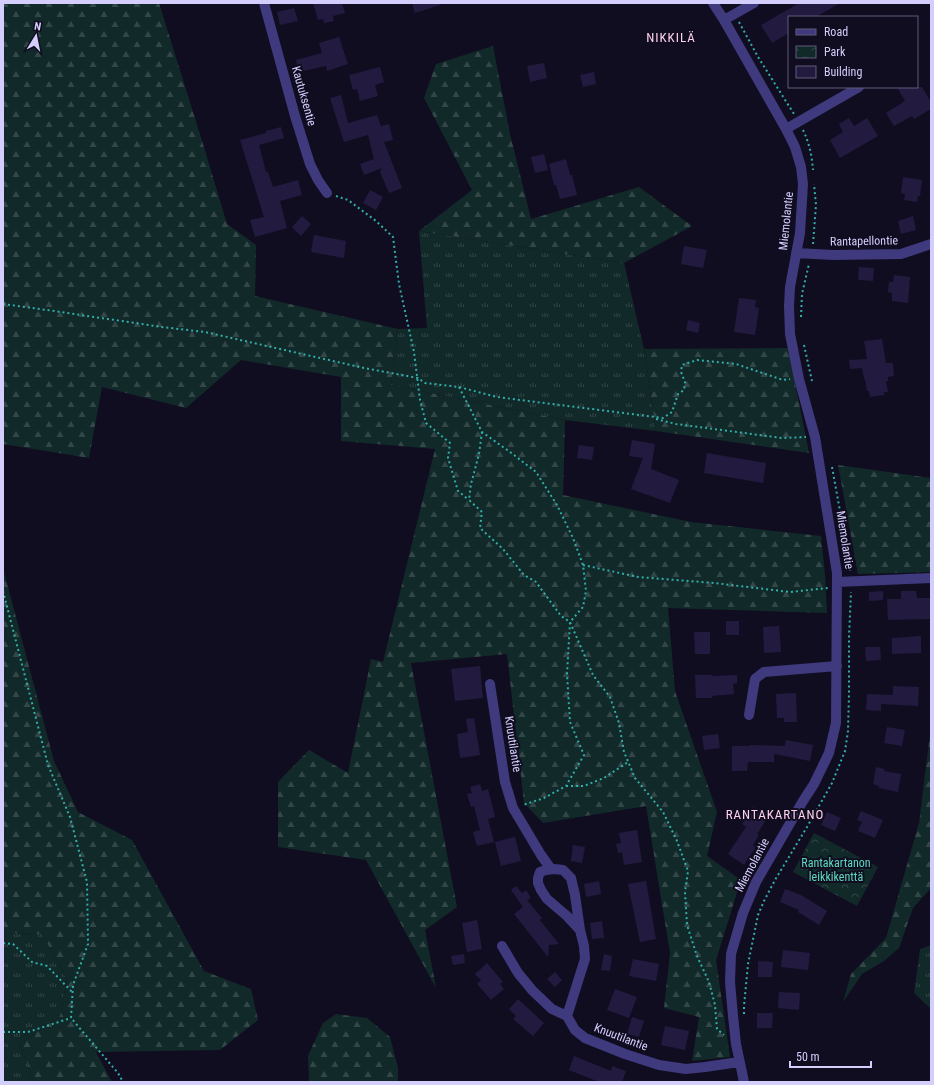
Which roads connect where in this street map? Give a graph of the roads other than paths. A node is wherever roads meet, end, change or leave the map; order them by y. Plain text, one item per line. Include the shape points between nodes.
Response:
1 (264, 3) edge
2 (713, 3) edge
3 (754, 3) edge
4 (724, 20) junction
5 (857, 88) edge
6 (786, 129) junction
7 (327, 193) road end
8 (931, 244) edge
9 (796, 253) junction
10 (931, 578) edge
11 (837, 585) junction
12 (837, 666) junction
13 (490, 684) dead end
14 (748, 715) dead end
15 (551, 869) junction
16 (580, 930) junction
17 (502, 946) dead end
18 (567, 1016) junction
19 (740, 1062) junction
20 (744, 1082) edge

1 - 7 street, Kautuksentie via 310,164
2 - 4 street, Miemolantie
3 - 4 street
4 - 6 street, Miemolantie
5 - 6 street
6 - 9 street, Miemolantie via 795,147 803,184
8 - 9 street, Rantapellontie via 902,254
9 - 11 street, Miemolantie via 790,286 790,334 815,437
10 - 11 street via 851,581
11 - 12 street, Miemolantie
12 - 14 street via 764,672 755,679
12 - 19 street, Miemolantie via 836,723 829,754 756,882 743,913 731,954 730,982
13 - 15 street, Knuutilantie via 506,782 513,808
15 - 16 street via 562,870 571,878
15 - 16 street via 540,872 538,883 541,890
16 - 18 street via 585,959
17 - 18 street via 532,990 552,1010
18 - 19 street, Knuutilantie via 575,1030 585,1038 659,1065 686,1069
19 - 20 street, Miemolantie

